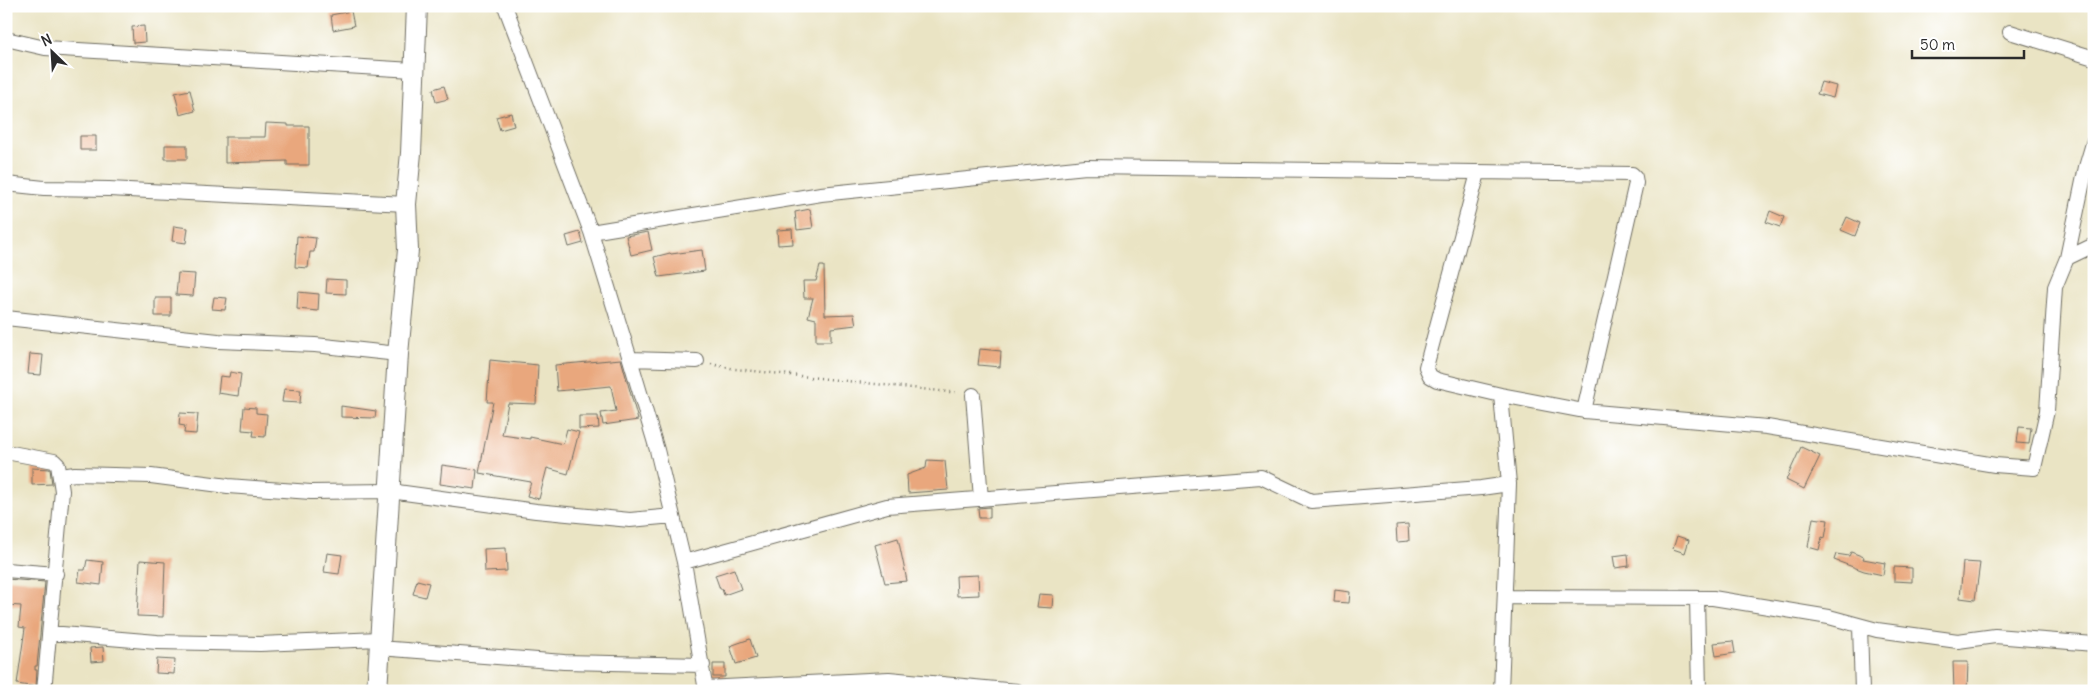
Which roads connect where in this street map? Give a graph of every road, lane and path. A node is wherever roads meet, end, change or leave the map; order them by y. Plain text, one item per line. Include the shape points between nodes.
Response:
1 (417, 6) edge
2 (505, 6) edge
3 (2010, 32) dead end
4 (6, 39) edge
5 (2094, 58) edge
6 (413, 70) junction
7 (2094, 140) edge
8 (1478, 173) junction
9 (6, 184) edge
10 (406, 204) junction
11 (591, 232) junction
12 (2094, 245) edge
13 (2067, 258) junction
14 (6, 318) edge
15 (398, 354) junction
16 (630, 360) junction
17 (697, 361) joint
18 (972, 395) joint
19 (1501, 395) junction
20 (1584, 411) junction
21 (6, 452) edge
22 (60, 476) junction
23 (1509, 484) junction
24 (390, 492) junction
25 (981, 499) junction
26 (673, 516) junction
27 (684, 562) junction
28 (6, 570) edge
29 (56, 574) junction
30 (1505, 597) junction
31 (1697, 598) junction
32 (1860, 626) junction
33 (50, 634) junction
34 (379, 644) junction
35 (2094, 644) edge
36 (703, 665) junction
37 (706, 689) edge
38 (44, 691) edge
39 (377, 691) edge
40 (1017, 691) edge
41 (1501, 691) edge
42 (1699, 691) edge
43 (1862, 691) edge

1 - 6 street
2 - 11 street
3 - 5 street
4 - 6 street via 45,48
6 - 10 street
7 - 13 street
8 - 11 street via 1086,168 821,194
8 - 19 street via 1426,367 1430,376 1437,380
8 - 20 street via 1632,174 1636,177
9 - 10 street
10 - 15 street via 408,250
11 - 16 street
12 - 13 street
13 - 20 street via 2055,287 2046,411 2034,468 1995,465 1767,428
14 - 15 street via 218,341 315,345
15 - 24 street
16 - 17 street
16 - 26 street
17 - 18 path via 735,369
18 - 25 street
19 - 20 street
19 - 23 street
21 - 22 street via 54,461
22 - 24 street via 151,476 310,492
22 - 29 street via 62,491
23 - 25 street via 1311,502 1261,477
23 - 30 street
24 - 26 street via 630,520
24 - 34 street
25 - 27 street via 887,506
26 - 27 street
27 - 36 street
28 - 29 street
29 - 33 street
30 - 31 street
30 - 41 street
31 - 32 street via 1829,617
31 - 42 street
32 - 35 street via 1958,640 1995,636
32 - 43 street
33 - 34 street via 157,642
33 - 38 street
34 - 36 street via 564,662
34 - 39 street
36 - 37 street
37 - 40 street via 889,679

